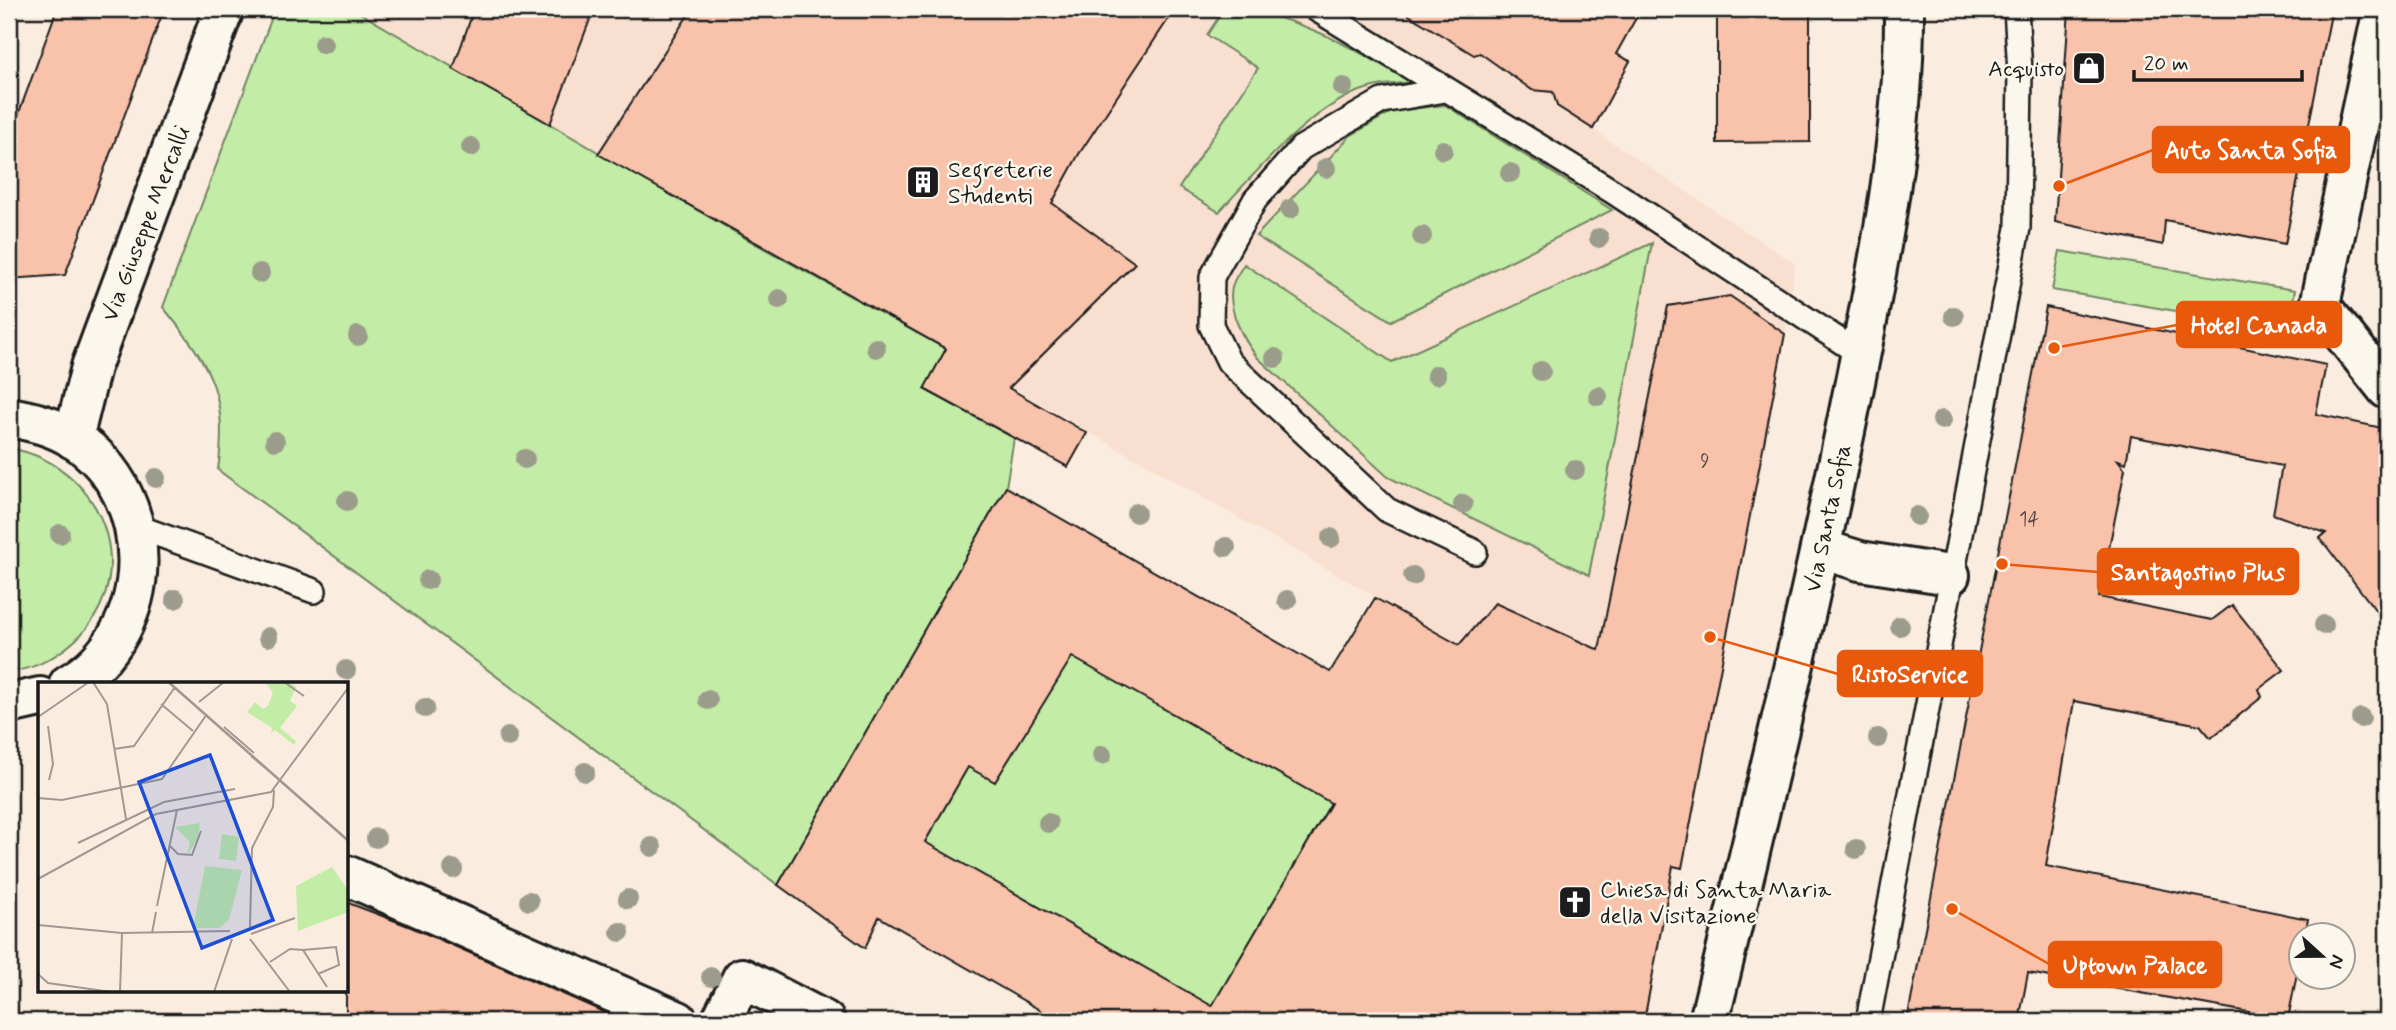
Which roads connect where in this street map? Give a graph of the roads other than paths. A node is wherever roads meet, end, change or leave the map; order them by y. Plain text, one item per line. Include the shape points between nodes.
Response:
1 (224, 9) edge
2 (1316, 9) edge
3 (1904, 9) edge
4 (2016, 9) edge
5 (2383, 9) edge
6 (1445, 90) junction
7 (1860, 354) junction
8 (2387, 389) edge
9 (9, 417) edge
10 (73, 439) junction
11 (135, 526) junction
12 (1821, 549) junction
13 (1475, 552) dead end
14 (1950, 575) junction
15 (314, 591) dead end
16 (71, 682) edge
17 (348, 875) edge
18 (678, 1021) edge
19 (721, 1021) edge
20 (825, 1021) edge
21 (1710, 1021) edge
22 (1868, 1021) edge

1 - 10 street, Via Giuseppe Mercalli via 91,367
2 - 6 lane
3 - 7 street, Via Santa Sofia via 1904,65 1885,215
4 - 14 lane via 2018,228
5 - 8 street via 2320,305
6 - 7 lane via 1612,191
6 - 13 lane via 1382,101 1301,148 1255,200 1212,277 1211,324 1229,362 1387,510
7 - 12 street, Via Santa Sofia
9 - 10 street via 40,423
10 - 11 street via 112,477
11 - 15 lane
11 - 16 street via 139,569 131,607 101,658
12 - 14 street via 1860,561
12 - 21 street, Via Santa Sofia
14 - 22 lane
17 - 18 street
19 - 20 street via 743,978

